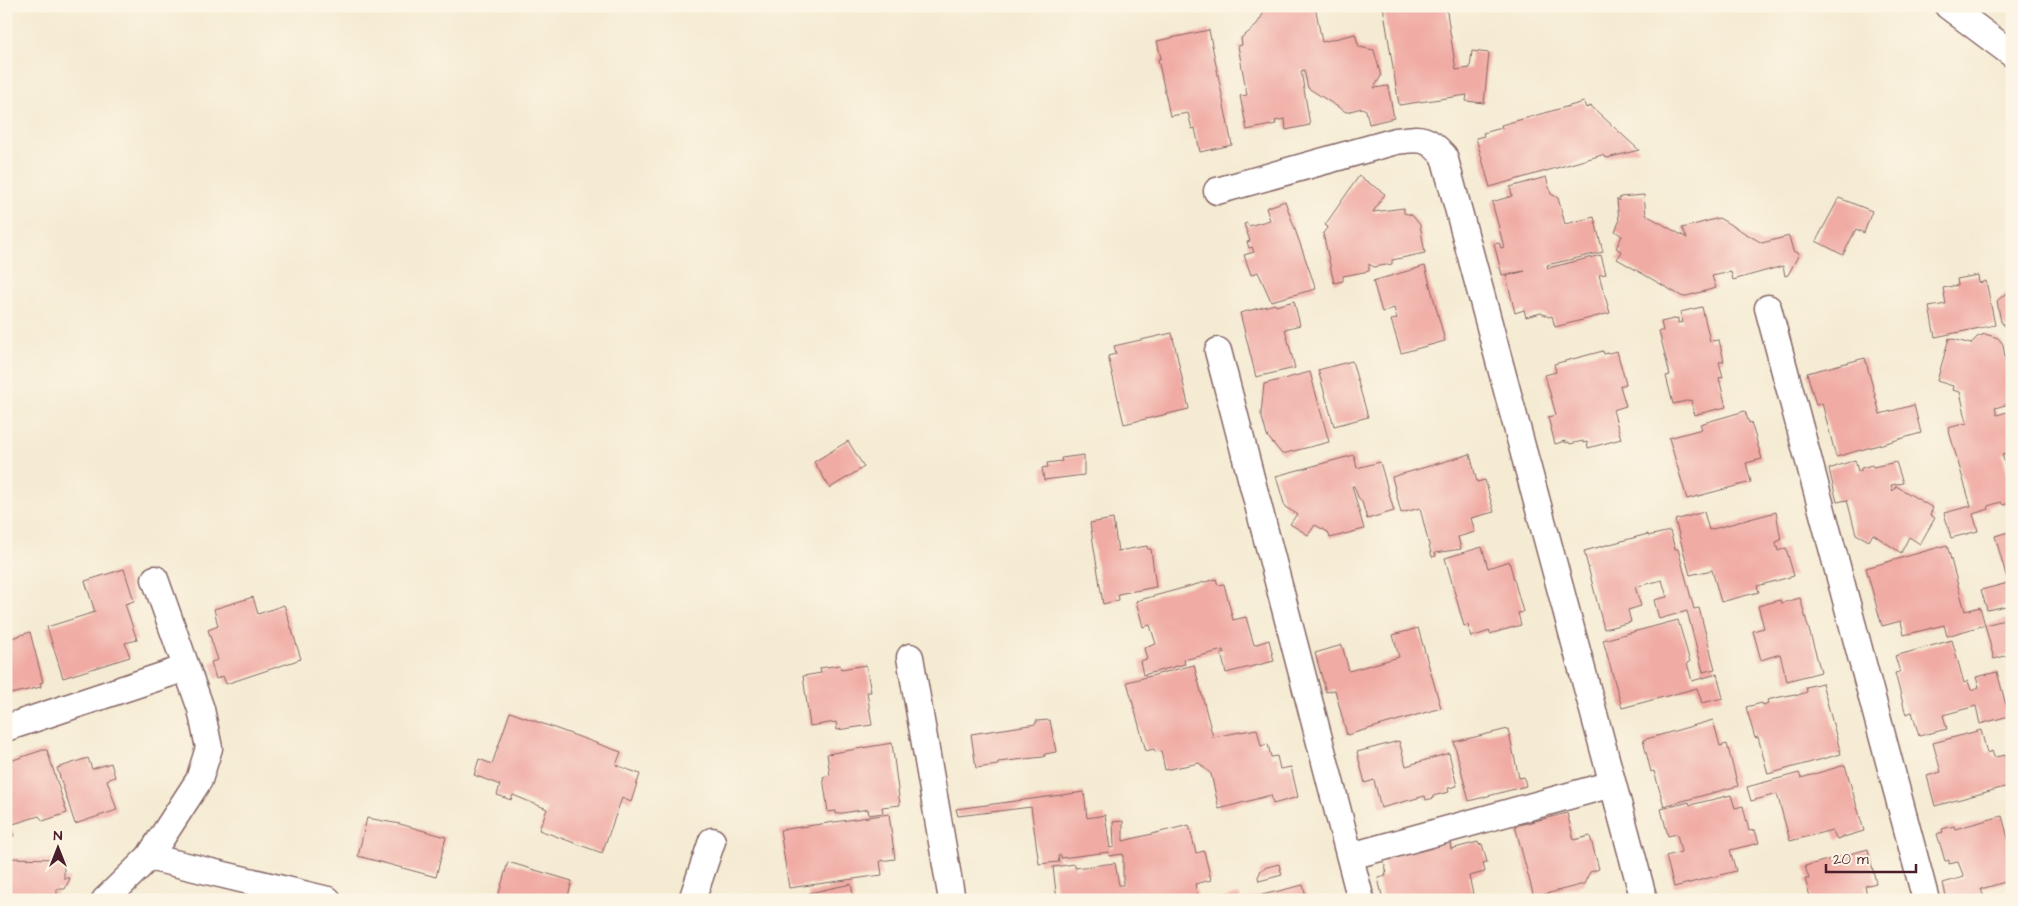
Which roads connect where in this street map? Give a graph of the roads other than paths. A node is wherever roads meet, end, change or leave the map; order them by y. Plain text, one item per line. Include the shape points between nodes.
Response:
1 (1948, 6) edge
2 (2012, 54) edge
3 (1217, 191) dead end
4 (1768, 308) dead end
5 (1218, 351) dead end
6 (156, 580) dead end
7 (910, 657) dead end
8 (186, 668) junction
9 (6, 728) edge
10 (1612, 784) junction
11 (712, 841) dead end
12 (1351, 856) junction
13 (149, 857) junction
14 (105, 900) edge
15 (328, 900) edge
16 (692, 900) edge
17 (952, 900) edge
18 (1361, 900) edge
19 (1644, 900) edge
20 (1926, 900) edge

1 - 2 street
3 - 10 street via 1396,141 1417,139 1434,143 1444,156
4 - 20 street
5 - 12 street
6 - 8 street
7 - 17 street
8 - 9 street
8 - 13 street via 201,709 209,748 200,780
10 - 12 street
10 - 19 street
11 - 16 street
12 - 18 street
13 - 14 street
13 - 15 street

